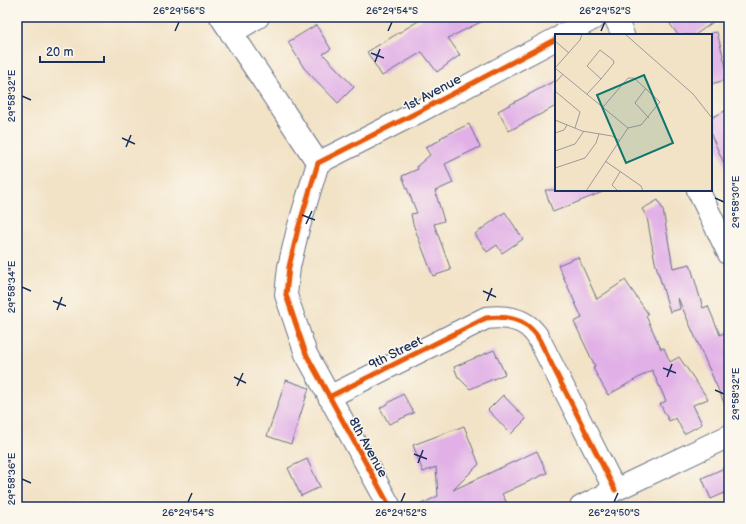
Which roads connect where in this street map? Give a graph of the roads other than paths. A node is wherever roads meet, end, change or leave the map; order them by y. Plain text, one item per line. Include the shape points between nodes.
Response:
1 (258, 17) edge
2 (596, 17) edge
3 (615, 17) edge
4 (226, 25) edge
5 (565, 34) edge
6 (623, 34) edge
7 (555, 40) edge
8 (318, 163) junction
9 (698, 191) edge
10 (729, 254) edge
11 (329, 397) junction
12 (729, 436) edge
13 (615, 490) junction
14 (390, 507) edge
15 (581, 507) edge

1 - 4 street
2 - 5 street
3 - 6 street
4 - 8 street
7 - 8 street, 1st Avenue
8 - 11 street via 298,229 289,267 286,295 306,354
9 - 10 street
11 - 13 street, 9th Street via 486,318 506,317 519,321 534,331 541,343
11 - 14 street, 8th Avenue
12 - 13 street
13 - 15 street

